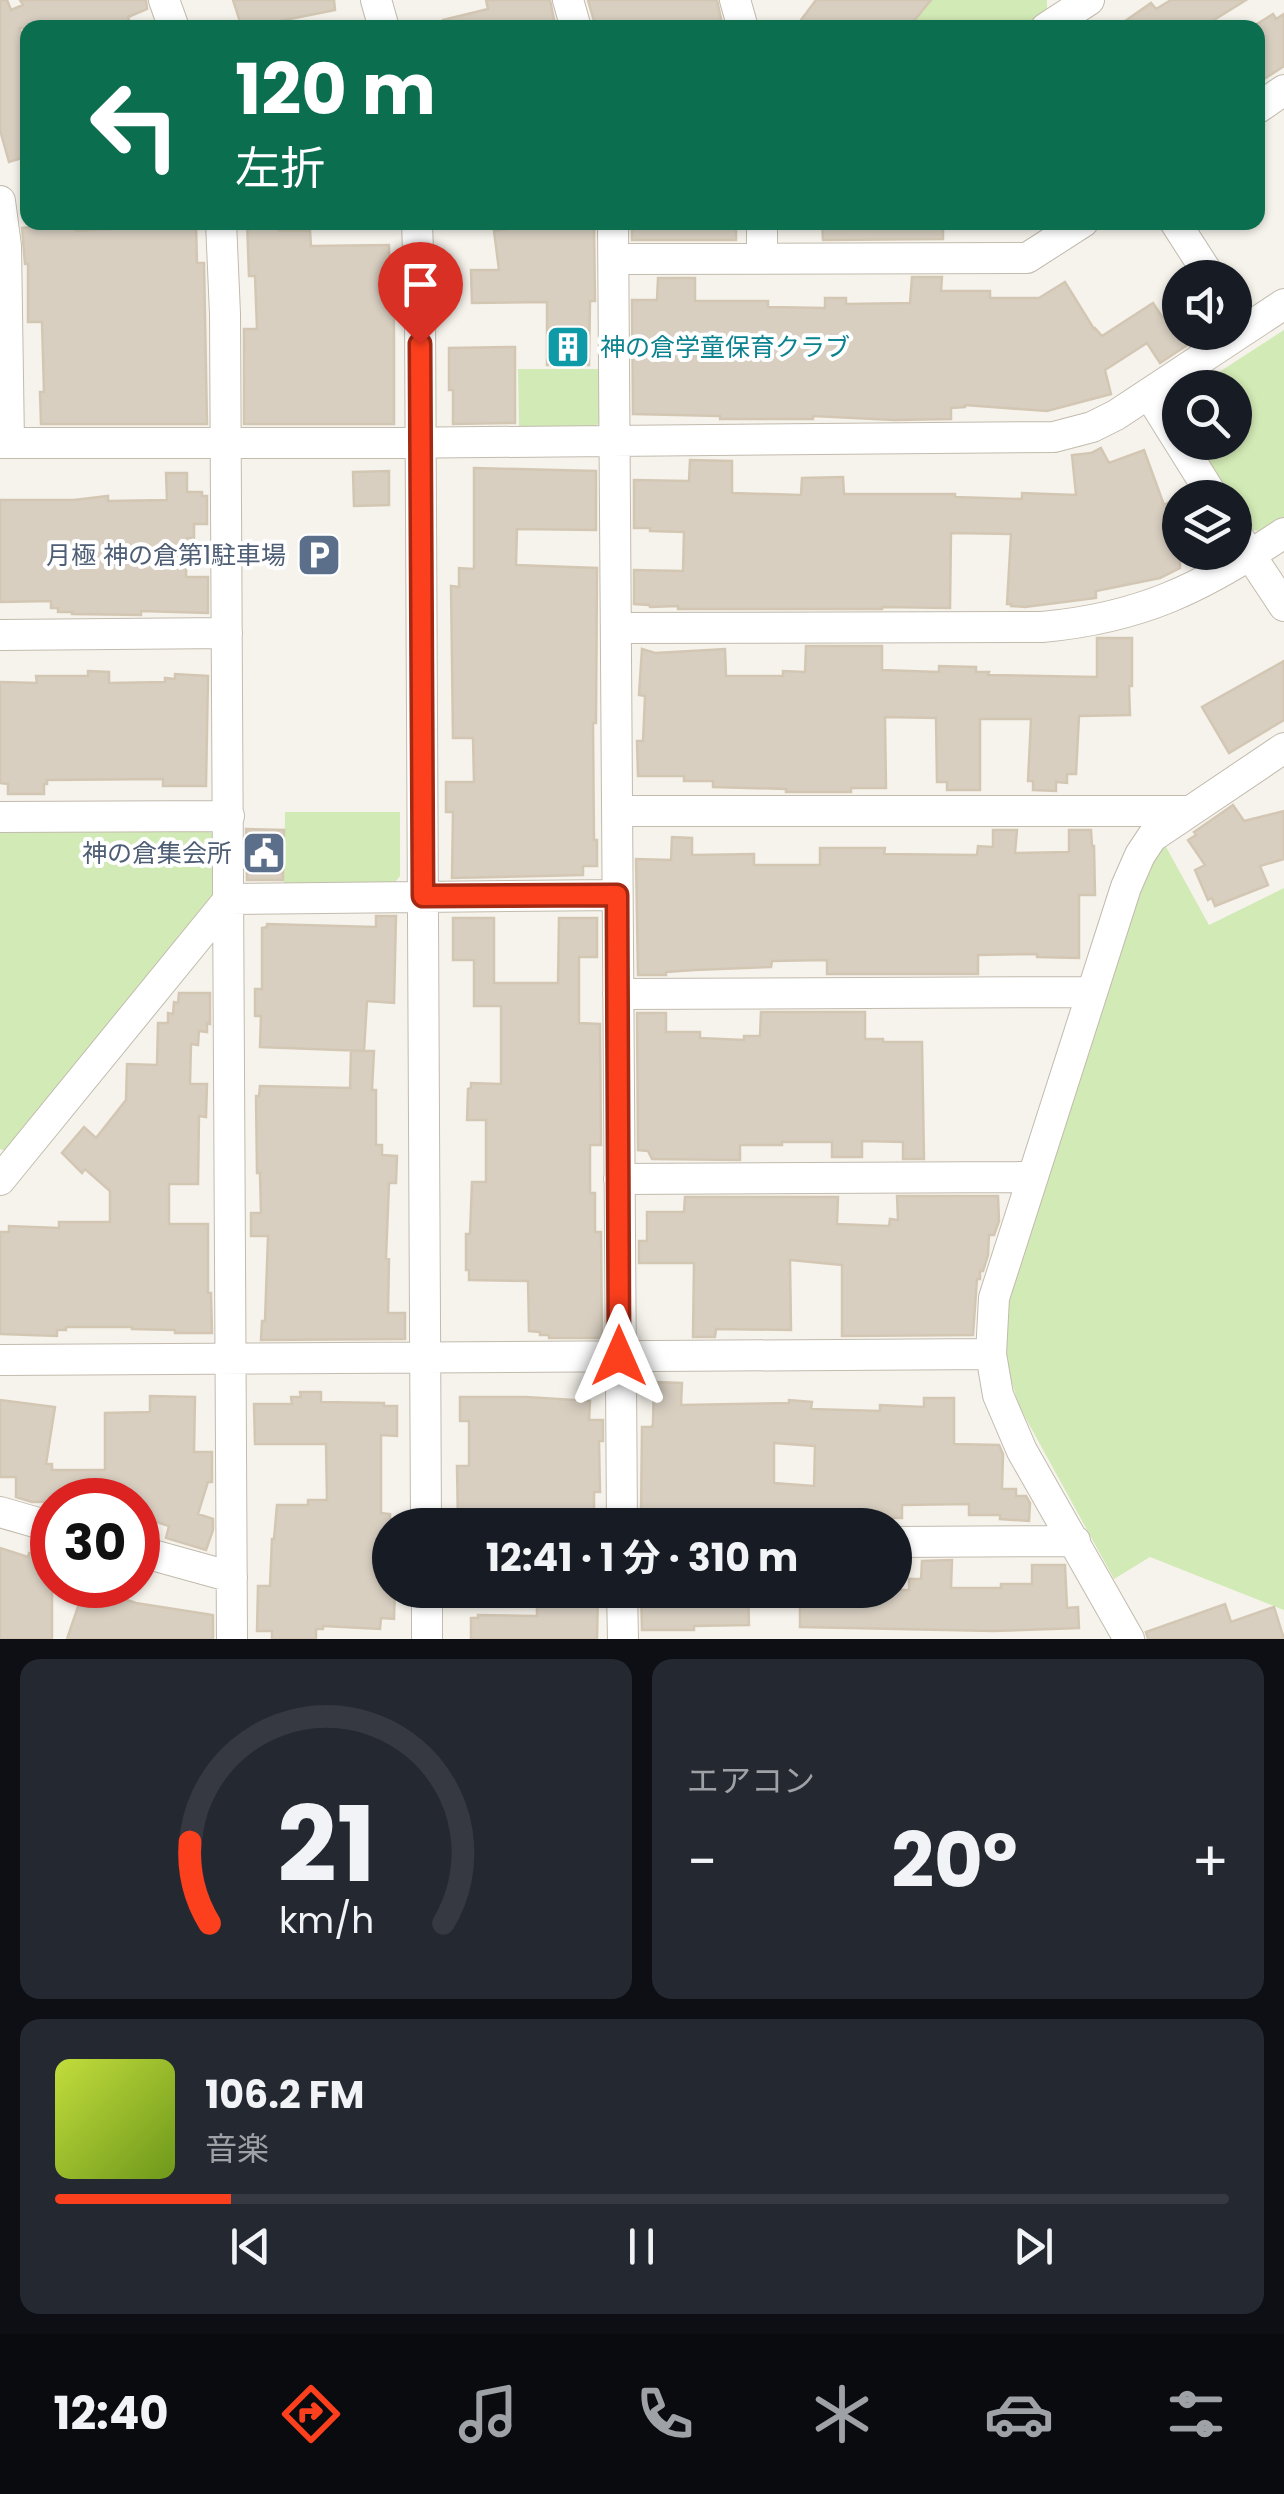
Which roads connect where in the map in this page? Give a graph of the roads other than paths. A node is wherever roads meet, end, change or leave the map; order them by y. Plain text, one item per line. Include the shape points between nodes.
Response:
1 (1084, 1) edge
2 (1057, 20) edge
3 (0, 201) edge
4 (221, 230) edge
5 (417, 230) edge
6 (613, 230) edge
7 (762, 230) edge
8 (1071, 230) edge
9 (1180, 230) edge
10 (762, 258) junction
11 (614, 259) junction
12 (1199, 260) edge
13 (1284, 304) edge
14 (1252, 317) edge
15 (1205, 350) edge
16 (1149, 394) junction
17 (615, 441) junction
18 (226, 442) junction
19 (420, 442) junction
20 (4, 443) edge
21 (1203, 480) edge
22 (1284, 534) edge
23 (1252, 542) edge
24 (1252, 558) edge
25 (1216, 570) edge
26 (1284, 606) edge
27 (616, 628) junction
28 (227, 634) junction
29 (0, 635) edge
30 (1284, 748) edge
31 (1188, 811) junction
32 (618, 812) junction
33 (228, 816) junction
34 (0, 817) edge
35 (617, 895) junction
36 (423, 896) junction
37 (229, 900) junction
38 (1092, 992) junction
39 (618, 994) junction
40 (1032, 1176) junction
41 (619, 1179) junction
42 (0, 1180) edge
43 (991, 1354) junction
44 (619, 1356) junction
45 (232, 1358) junction
46 (425, 1358) junction
47 (0, 1360) edge
48 (426, 1508) edge
49 (622, 1508) edge
50 (0, 1512) edge
51 (30, 1521) edge
52 (912, 1542) edge
53 (1075, 1542) junction
54 (160, 1556) edge
55 (232, 1577) junction
56 (426, 1608) edge
57 (622, 1608) edge
58 (232, 1639) edge
59 (427, 1639) edge
60 (622, 1639) edge
61 (1129, 1639) edge

1 - 2 street
3 - 20 street via 6,246
4 - 18 street
5 - 19 street
6 - 11 street
7 - 10 street
8 - 10 street via 1027,258
9 - 12 street
10 - 11 street
11 - 17 street
13 - 14 street
15 - 16 street
16 - 17 street via 1092,427 1054,437
16 - 21 street
17 - 19 street
17 - 27 street
18 - 19 street
18 - 20 street
18 - 28 street
19 - 36 street
22 - 23 street
24 - 26 street
25 - 27 street via 1149,606 1085,623
27 - 32 street
28 - 29 street
28 - 33 street
30 - 31 street
31 - 32 street
31 - 38 street via 1152,837 1140,855
32 - 35 street
33 - 34 street
33 - 37 street
35 - 36 street
35 - 39 street
36 - 37 street
36 - 46 street
37 - 42 street
37 - 45 street
38 - 39 street
38 - 40 street
39 - 41 street
40 - 41 street
40 - 43 street via 994,1298
41 - 44 street
43 - 44 street
43 - 53 street via 1016,1436
44 - 46 street
44 - 49 street
45 - 46 street
45 - 47 street
45 - 55 street
46 - 48 street
50 - 51 street
52 - 53 street
53 - 61 street
54 - 55 street
55 - 58 street
56 - 59 street
57 - 60 street

